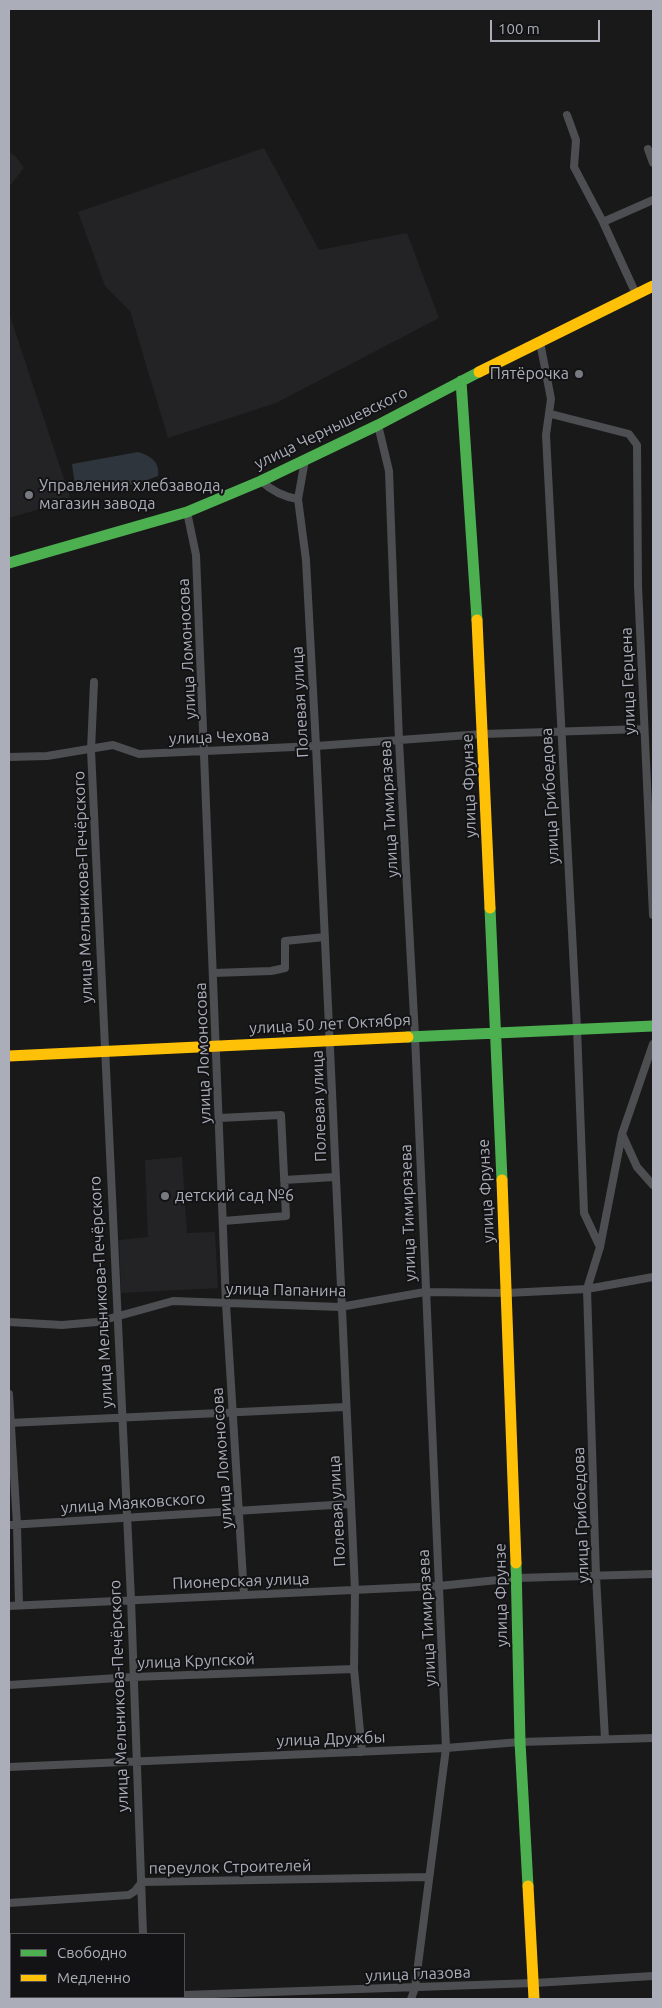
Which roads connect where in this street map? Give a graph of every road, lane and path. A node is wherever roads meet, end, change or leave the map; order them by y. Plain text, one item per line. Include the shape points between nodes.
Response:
1 (567, 115) dead end
2 (648, 149) dead end
3 (653, 163) edge
4 (653, 200) edge
5 (603, 222) junction
6 (653, 286) edge
7 (636, 294) junction
8 (540, 342) junction
9 (460, 381) junction
10 (550, 414) junction
11 (378, 425) junction
12 (305, 460) junction
13 (261, 481) junction
14 (298, 499) junction
15 (187, 512) junction
16 (9, 563) edge
17 (94, 682) dead end
18 (643, 730) junction
19 (562, 733) junction
20 (484, 734) junction
21 (399, 741) junction
22 (316, 746) junction
23 (91, 750) junction
24 (205, 751) junction
25 (9, 758) edge
26 (653, 915) edge
27 (325, 937) junction
28 (214, 973) junction
29 (653, 1026) edge
30 (577, 1028) junction
31 (495, 1032) junction
32 (414, 1036) junction
33 (330, 1040) junction
34 (653, 1044) edge
35 (216, 1046) junction
36 (104, 1051) junction
37 (9, 1056) edge
38 (219, 1118) junction
39 (622, 1134) junction
40 (335, 1177) junction
41 (284, 1180) junction
42 (653, 1185) edge
43 (223, 1221) junction
44 (600, 1247) junction
45 (653, 1277) edge
46 (587, 1289) junction
47 (425, 1292) junction
48 (507, 1293) junction
49 (226, 1304) junction
50 (340, 1307) junction
51 (116, 1316) junction
52 (9, 1322) edge
53 (9, 1394) edge
54 (345, 1407) junction
55 (233, 1414) junction
56 (121, 1419) junction
57 (10, 1423) edge
58 (350, 1504) junction
59 (239, 1510) junction
60 (126, 1517) junction
61 (13, 1525) edge
62 (653, 1574) edge
63 (596, 1576) junction
64 (517, 1578) junction
65 (439, 1586) junction
66 (355, 1590) junction
67 (244, 1595) junction
68 (131, 1599) junction
69 (9, 1606) edge
70 (19, 1606) junction
71 (354, 1669) junction
72 (133, 1677) junction
73 (9, 1685) edge
74 (653, 1738) edge
75 (606, 1739) junction
76 (520, 1742) junction
77 (446, 1748) junction
78 (362, 1752) junction
79 (135, 1760) junction
80 (9, 1767) edge
81 (428, 1877) junction
82 (142, 1882) junction
83 (9, 1902) edge
84 (143, 1933) edge
85 (653, 1976) edge
86 (534, 1984) junction
87 (415, 1988) junction
88 (185, 1995) edge
89 (98, 1998) edge
90 (60, 1999) edge
91 (411, 1999) edge
92 (534, 1999) edge

1 - 5 street via 576,140 574,167
2 - 3 street
4 - 5 street
5 - 7 street
6 - 7 street, улица Чернышевского
7 - 8 street, улица Чернышевского
8 - 9 street, улица Чернышевского
8 - 10 street, улица Грибоедова via 551,399
9 - 11 street, улица Чернышевского
9 - 20 street, улица Фрунзе
10 - 18 street, улица Герцена via 629,434 637,445
10 - 19 street, улица Грибоедова via 546,435
11 - 12 street, улица Чернышевского
11 - 21 street, улица Тимирязева via 389,471
12 - 13 street, улица Чернышевского
12 - 14 street, Полевая улица
13 - 14 street via 278,493
13 - 15 street, улица Чернышевского
14 - 22 street, Полевая улица via 306,560
15 - 16 street, улица Чернышевского
15 - 24 street, улица Ломоносова via 196,555
17 - 23 street, улица Мельникова-Печёрского
18 - 19 street, улица Чехова
18 - 26 street, улица Герцена
19 - 20 street, улица Чехова
19 - 30 street, улица Грибоедова
20 - 21 street, улица Чехова
20 - 31 street, улица Фрунзе
21 - 22 street, улица Чехова
21 - 32 street, улица Тимирязева
22 - 24 street, улица Чехова
22 - 27 street, Полевая улица
23 - 24 street, улица Чехова via 113,745 139,754
23 - 25 street, улица Чехова
23 - 36 street, улица Мельникова-Печёрского
24 - 28 street, улица Ломоносова
27 - 28 street via 286,941 285,968
27 - 33 street, Полевая улица
28 - 35 street, улица Ломоносова
29 - 30 street, улица 50 лет Октября
30 - 31 street, улица 50 лет Октября
30 - 44 street, улица Грибоедова via 584,1213
31 - 32 street, улица 50 лет Октября
31 - 48 street, улица Фрунзе
32 - 33 street, улица 50 лет Октября
32 - 47 street, улица Тимирязева
33 - 35 street, улица 50 лет Октября
33 - 40 street, Полевая улица
34 - 39 street
35 - 36 street, улица 50 лет Октября
35 - 38 street, улица Ломоносова
36 - 37 street, улица 50 лет Октября
36 - 51 street, улица Мельникова-Печёрского
38 - 41 street via 281,1115
38 - 43 street, улица Ломоносова
39 - 42 street via 637,1167
39 - 44 street, улица Грибоедова
40 - 41 street
40 - 50 street, Полевая улица
41 - 43 street via 286,1216
43 - 49 street, улица Ломоносова
44 - 46 street, улица Грибоедова
45 - 46 street, улица Папанина
46 - 48 street, улица Папанина
46 - 63 street, улица Грибоедова
47 - 48 street, улица Папанина
47 - 50 street, улица Папанина
47 - 65 street, улица Тимирязева
48 - 64 street, улица Фрунзе
49 - 50 street, улица Папанина
49 - 51 street, улица Папанина via 173,1301
49 - 55 street, улица Ломоносова
50 - 54 street, Полевая улица
51 - 52 street, улица Папанина via 97,1322 62,1325
51 - 56 street, улица Мельникова-Печёрского
53 - 57 street
54 - 55 street
54 - 58 street, Полевая улица
55 - 56 street
55 - 59 street, улица Ломоносова
56 - 57 street
56 - 60 street, улица Мельникова-Печёрского
57 - 61 street
58 - 59 street, улица Маяковского
58 - 66 street, Полевая улица
59 - 60 street, улица Маяковского
59 - 67 street, улица Ломоносова
60 - 61 street, улица Маяковского
60 - 68 street, улица Мельникова-Печёрского
61 - 70 street
62 - 63 street, Пионерская улица
63 - 64 street, Пионерская улица
63 - 75 street, улица Грибоедова
64 - 65 street, Пионерская улица
64 - 76 street, улица Фрунзе
65 - 66 street, Пионерская улица
65 - 77 street, улица Тимирязева
66 - 67 street, Пионерская улица
66 - 71 street, Полевая улица
67 - 68 street, Пионерская улица
68 - 70 street, Пионерская улица
68 - 72 street, улица Мельникова-Печёрского
69 - 70 street, Пионерская улица
71 - 72 street, улица Крупской
71 - 78 street, Полевая улица
72 - 73 street, улица Крупской
72 - 79 street, улица Мельникова-Печёрского
74 - 75 street, улица Дружбы
75 - 76 street, улица Дружбы
76 - 77 street, улица Дружбы
76 - 86 street, улица Фрунзе
77 - 78 street, улица Дружбы
77 - 81 street, улица Тимирязева
78 - 79 street, улица Дружбы
79 - 80 street, улица Дружбы
79 - 82 street, улица Мельникова-Печёрского
81 - 82 street, переулок Строителей
81 - 87 street, улица Тимирязева
82 - 83 street, переулок Строителей via 129,1895
82 - 84 street, улица Мельникова-Печёрского
85 - 86 street, улица Глазова
86 - 87 street, улица Глазова
86 - 92 street, улица Фрунзе
87 - 88 street, улица Глазова
87 - 91 street, улица Тимирязева
89 - 90 street

